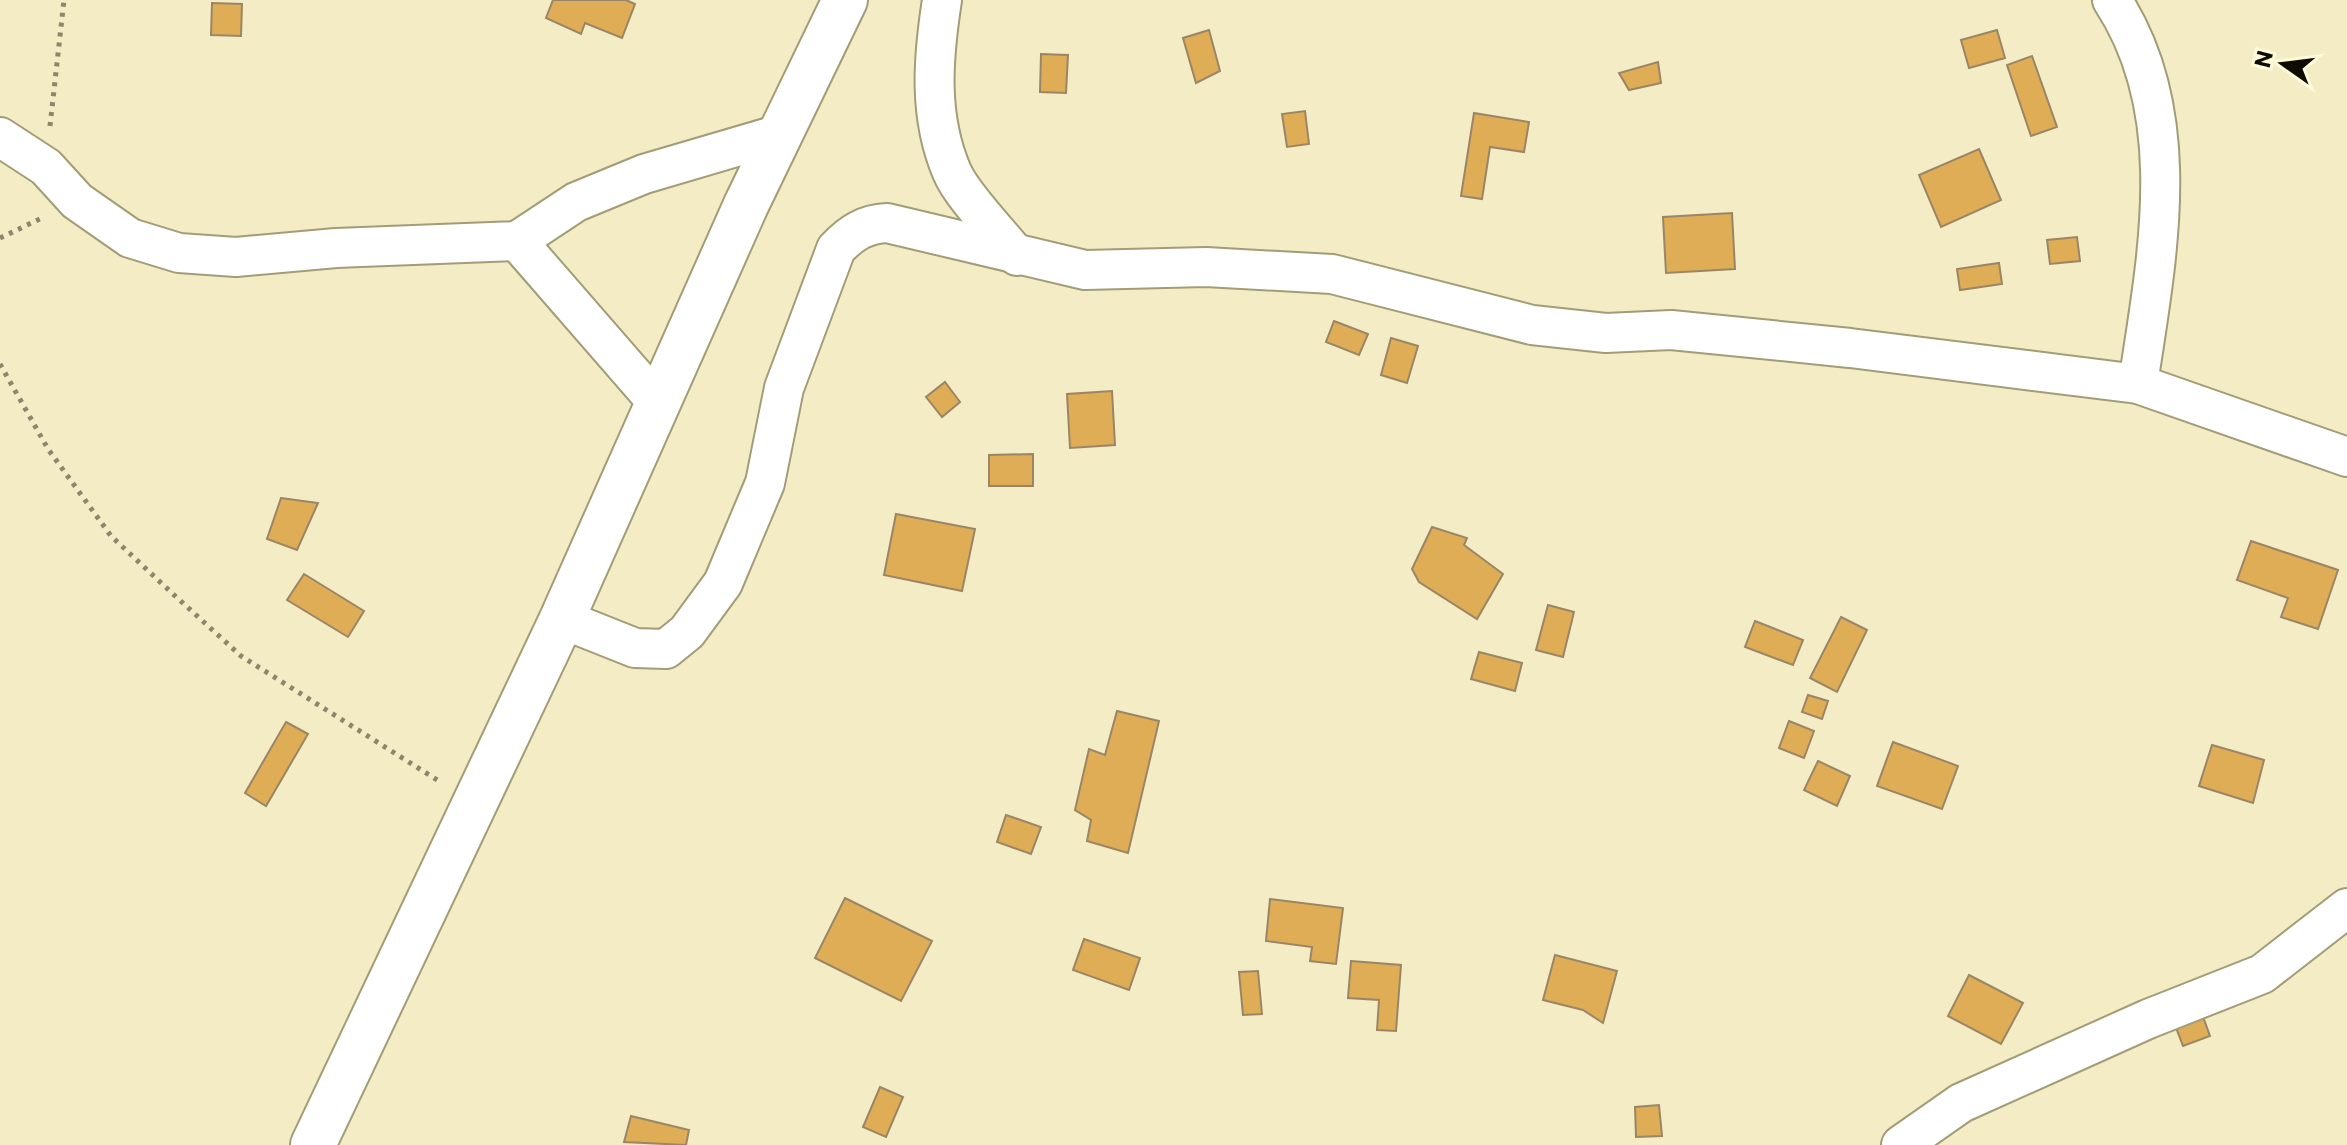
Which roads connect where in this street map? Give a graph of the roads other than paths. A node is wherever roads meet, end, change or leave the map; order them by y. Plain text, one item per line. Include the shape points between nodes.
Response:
1 (845, 0) edge
2 (942, 0) edge
3 (2112, 0) edge
4 (780, 134) junction
5 (0, 137) edge
6 (517, 241) junction
7 (1017, 256) junction
8 (2138, 384) junction
9 (657, 402) junction
10 (2347, 457) edge
11 (562, 619) junction
12 (2347, 908) edge
13 (313, 1145) edge
14 (1901, 1145) edge

1 - 4 street
2 - 7 street via 933,64 937,119 953,174
3 - 8 street via 2146,66 2159,153 2161,213
4 - 6 street via 644,174 576,202
4 - 9 street
5 - 6 street via 46,167 77,201 130,238 179,253 236,257
6 - 9 street
7 - 8 street via 1085,270 1206,267 1332,274 1532,325 1606,333 1671,330 1806,343
7 - 11 street via 887,223 848,236 821,283 784,388 765,483 723,583 687,632 666,649 635,648
8 - 10 street
9 - 11 street
11 - 13 street
12 - 14 street via 2262,974 1961,1103

